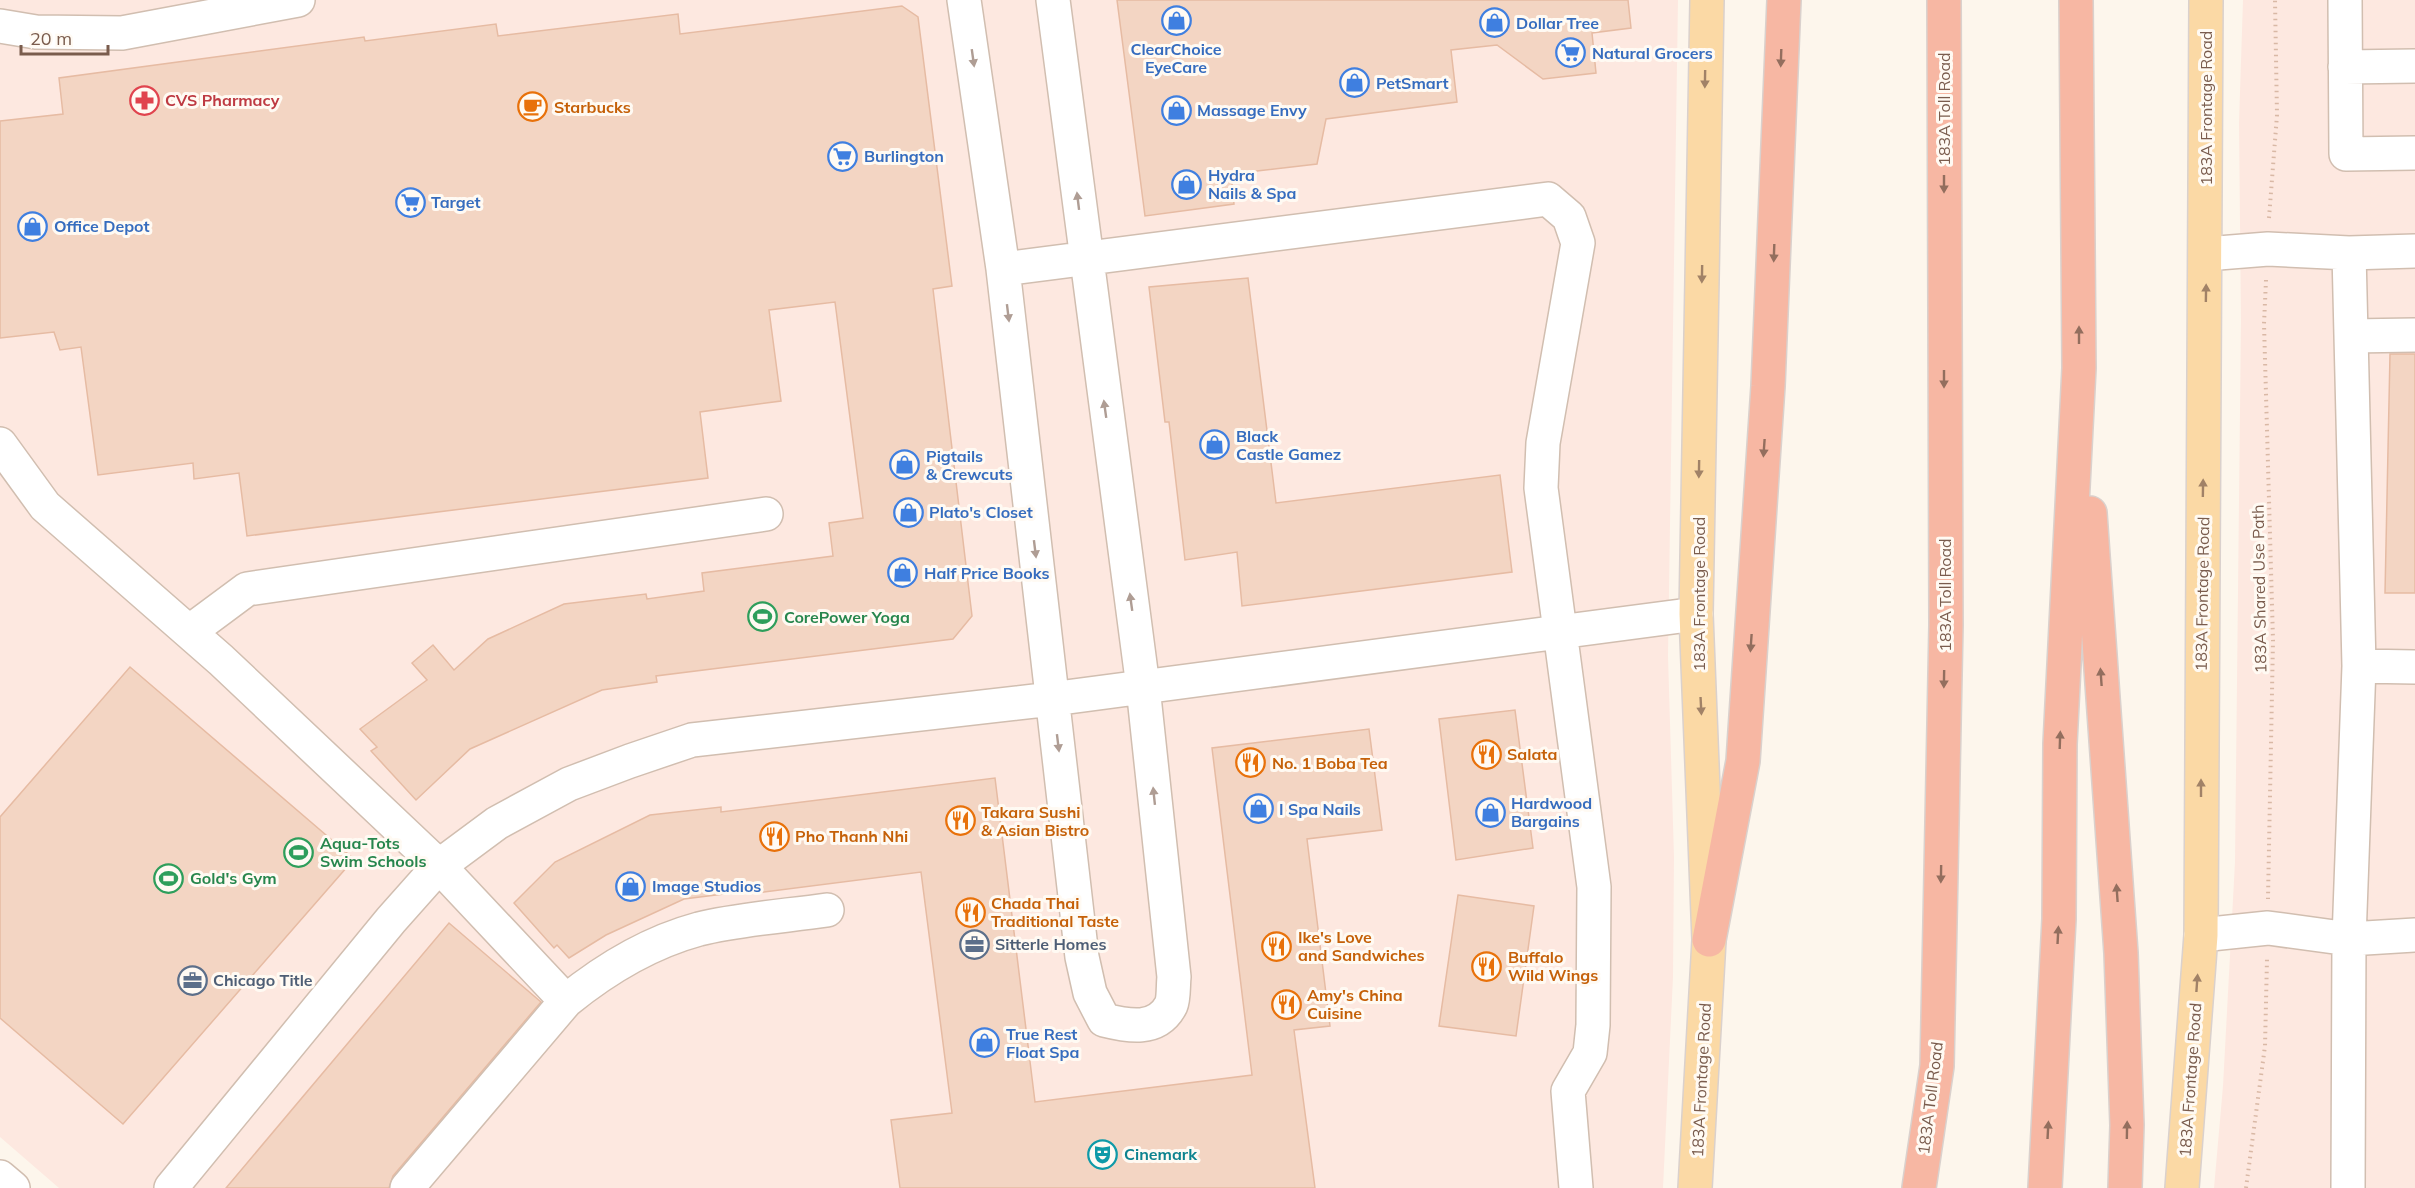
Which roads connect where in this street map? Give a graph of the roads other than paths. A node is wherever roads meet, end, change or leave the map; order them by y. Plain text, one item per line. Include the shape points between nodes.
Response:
1 (298, 0) edge
2 (964, 0) edge
3 (1053, 0) edge
4 (1707, 0) edge
5 (1784, 0) edge
6 (1944, 0) edge
7 (2076, 0) edge
8 (2206, 0) edge
9 (2345, 0) edge
10 (0, 26) edge
11 (2415, 66) edge
12 (2345, 67) junction
13 (2415, 153) edge
14 (2415, 251) edge
15 (2349, 253) junction
16 (2206, 254) junction
17 (1086, 259) junction
18 (1003, 269) junction
19 (2415, 335) edge
20 (2351, 336) junction
21 (2079, 368) junction
22 (0, 444) edge
23 (766, 514) dead end
24 (1696, 614) junction
25 (189, 632) junction
26 (1560, 632) junction
27 (2360, 666) junction
28 (2415, 667) edge
29 (1143, 687) junction
30 (1052, 699) junction
31 (439, 866) junction
32 (827, 910) dead end
33 (2201, 935) junction
34 (2415, 935) edge
35 (2349, 939) junction
36 (1709, 940) junction
37 (566, 1001) junction
38 (0, 1177) edge
39 (13, 1188) edge
40 (171, 1188) edge
41 (407, 1188) edge
42 (1576, 1188) edge
43 (1695, 1188) edge
44 (1919, 1188) edge
45 (2044, 1188) edge
46 (2125, 1188) edge
47 (2182, 1188) edge
48 (2348, 1188) edge

1 - 10 street via 122,33 36,33
2 -> 18 street
17 -> 3 street
4 -> 24 main road, 183A Frontage Road
5 -> 36 highway via 1768,386 1743,761
6 -> 44 highway, 183A Toll Road via 1946,625 1940,933 1937,1066
21 -> 7 highway
8 - 16 main road, 183A Frontage Road
9 - 12 street
11 - 12 street
12 - 13 street via 2346,154
14 - 15 street
15 - 16 street via 2268,249
15 - 20 street
33 -> 16 main road, 183A Frontage Road
17 - 18 street
17 - 26 street via 1548,199 1569,217 1578,243 1543,442 1540,488
29 -> 17 street
18 -> 30 street
19 - 20 street
20 - 27 street
45 -> 21 highway via 2059,919 2060,744
46 -> 21 highway via 2127,1125 2121,953
22 - 25 street via 45,506
23 - 25 street via 247,589
24 - 26 street
24 -> 36 main road, 183A Frontage Road
25 - 31 street
26 - 29 street
26 - 42 street via 1594,887 1590,1053 1568,1090
27 - 28 street
27 - 35 street
29 - 30 street
30 -> 29 street via 1090,993 1104,1020 1132,1027 1157,1020 1171,1004 1174,977
30 - 31 street via 692,740 569,784 497,823
31 - 37 street
31 - 40 street
32 - 37 street via 699,929 622,962
33 - 35 street via 2268,928
47 -> 33 main road, 183A Frontage Road
34 - 35 street
35 - 48 street
36 - 43 main road, 183A Frontage Road
37 - 41 street
38 - 39 street

